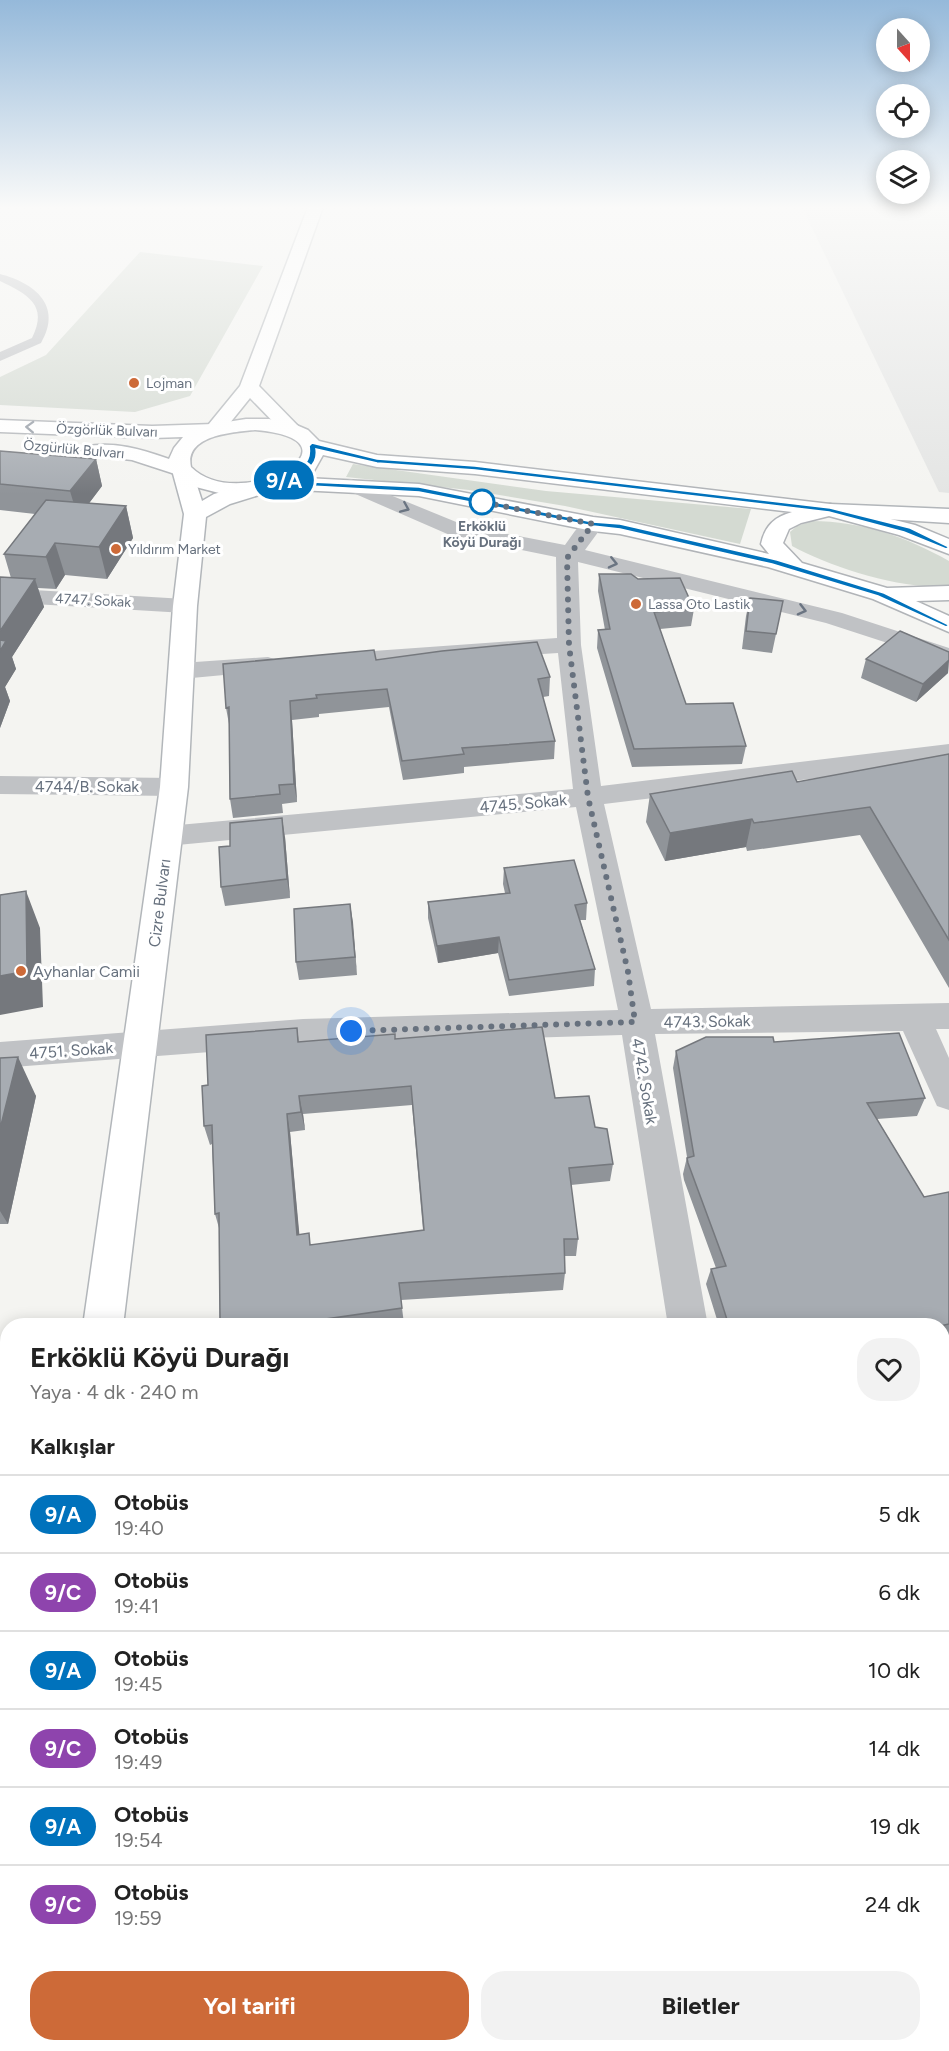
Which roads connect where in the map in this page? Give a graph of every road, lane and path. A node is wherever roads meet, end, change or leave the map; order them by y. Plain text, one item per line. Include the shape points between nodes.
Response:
1 (40, 303) edge
2 (280, 303) edge
3 (0, 357) edge
4 (249, 387) junction
5 (0, 426) edge
6 (214, 430) junction
7 (292, 430) junction
8 (0, 443) edge
9 (312, 446) junction
10 (182, 470) junction
11 (278, 483) junction
12 (351, 485) junction
13 (830, 510) junction
14 (195, 514) junction
15 (949, 516) edge
16 (593, 524) junction
17 (949, 547) edge
18 (571, 553) junction
19 (794, 568) junction
20 (949, 593) edge
21 (881, 594) junction
22 (0, 595) edge
23 (185, 606) junction
24 (949, 625) edge
25 (569, 645) junction
26 (949, 656) edge
27 (181, 670) junction
28 (949, 753) edge
29 (0, 785) edge
30 (174, 787) junction
31 (588, 797) junction
32 (167, 836) junction
33 (949, 1016) edge
34 (914, 1018) junction
35 (635, 1022) junction
36 (141, 1045) junction
37 (0, 1055) edge
38 (949, 1096) edge
39 (104, 1318) edge
40 (687, 1318) edge

1 - 3 lane via 45,322 37,340
2 - 4 main road
4 - 6 main road
4 - 7 main road
6 -> 5 main road, Özgörlük Bulvarı via 152,432
6 - 7 main road via 255,424
6 - 10 main road via 188,443 178,461
7 - 9 main road
8 - 10 main road, Özgürlük Bulvarı via 134,454
9 - 11 main road via 314,454 304,470
9 - 13 main road via 377,461 475,468
10 - 11 main road, Özgürlük Bulvarı via 210,486 232,489
10 - 14 main road, Cizre Bulvarı
11 - 12 main road
11 - 14 main road via 222,499
12 - 16 main road via 419,490
12 -> 18 street via 460,531
13 - 15 main road
13 - 17 main road via 907,530
13 - 19 main road via 796,517 773,531 772,544
14 - 23 main road, Cizre Bulvarı
16 - 18 street
16 - 19 main road
18 - 25 street, 4742. Sokak via 567,558
18 -> 26 street via 834,618
19 - 21 main road
20 - 21 main road
21 - 24 main road
22 - 23 street, 4747. Sokak
23 - 27 main road, Cizre Bulvarı
25 - 27 street
25 - 31 street, 4742. Sokak
27 - 30 main road, Cizre Bulvarı
28 - 31 street, 4745. Sokak
29 - 30 street, 4744/B. Sokak
30 - 32 main road, Cizre Bulvarı
31 - 32 street, 4745. Sokak
31 - 35 street, 4742. Sokak via 628,972
32 - 36 main road, Cizre Bulvarı
33 - 34 street, 4743. Sokak
34 - 35 street, 4743. Sokak
34 - 38 street
35 - 36 street, 4743. Sokak via 303,1032
35 - 40 street, 4742. Sokak
36 - 37 street, 4751. Sokak
36 - 39 main road, Cizre Bulvarı

